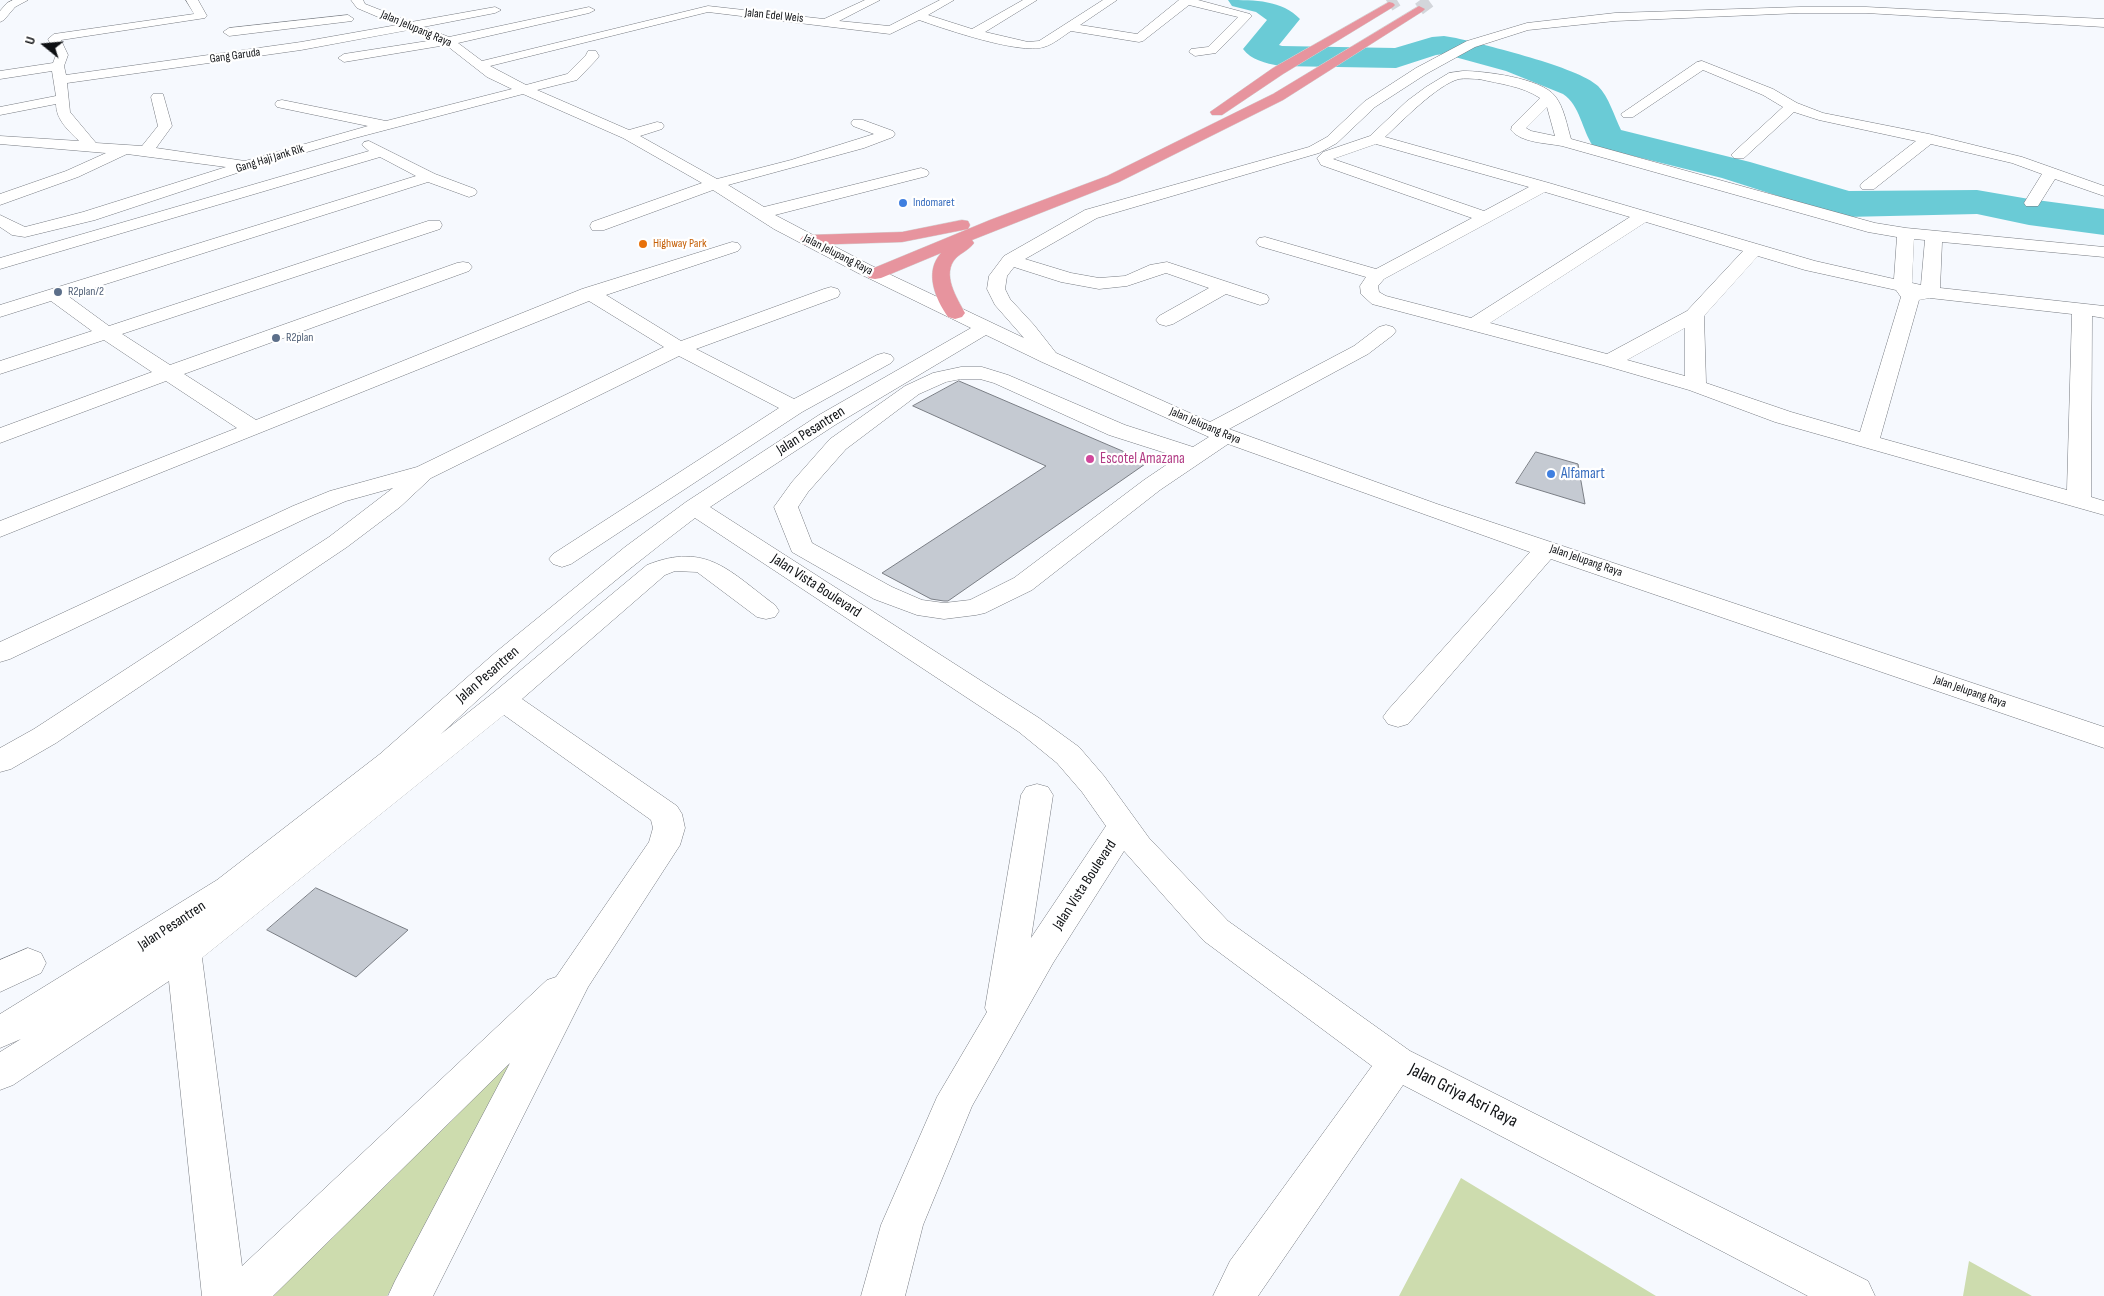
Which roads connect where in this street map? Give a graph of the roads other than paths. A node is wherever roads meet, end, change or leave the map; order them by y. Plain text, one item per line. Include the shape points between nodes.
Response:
1 (22, 0) edge
2 (192, 0) edge
3 (874, 0) edge
4 (948, 0) edge
5 (1031, 0) edge
6 (1111, 0) edge
7 (1186, 0) edge
8 (676, 2) dead end
9 (359, 3) edge
10 (709, 4) edge
11 (788, 4) dead end
12 (1389, 5) tunnel mouth
13 (383, 8) junction
14 (1419, 9) tunnel mouth
15 (495, 10) dead end
16 (589, 10) dead end
17 (762, 15) junction
18 (918, 16) junction
19 (0, 18) edge
20 (827, 22) junction
21 (2098, 23) edge
22 (409, 26) junction
23 (1070, 27) junction
24 (229, 32) dead end
25 (974, 33) junction
26 (2104, 38) edge
27 (448, 40) junction
28 (1196, 52) dead end
29 (592, 54) dead end
30 (344, 58) dead end
31 (480, 64) junction
32 (59, 73) junction
33 (0, 75) edge
34 (523, 89) junction
35 (158, 97) dead end
36 (1549, 97) junction
37 (63, 99) junction
38 (282, 104) dead end
39 (1792, 106) junction
40 (0, 111) edge
41 (1628, 114) dead end
42 (858, 123) dead end
43 (387, 126) junction
44 (657, 126) dead end
45 (628, 135) junction
46 (1928, 138) junction
47 (1375, 139) junction
48 (0, 140) edge
49 (1564, 142) junction
50 (92, 148) junction
51 (126, 149) junction
52 (146, 151) junction
53 (1740, 155) dead end
54 (246, 165) junction
55 (2051, 173) junction
56 (921, 174) dead end
57 (429, 177) junction
58 (715, 184) junction
59 (1543, 186) junction
60 (1868, 186) dead end
61 (2104, 191) edge
62 (469, 192) dead end
63 (0, 200) edge
64 (2032, 202) dead end
65 (761, 213) junction
66 (1644, 216) junction
67 (1486, 217) junction
68 (0, 220) edge
69 (996, 224) junction
70 (434, 225) dead end
71 (964, 225) junction
72 (598, 226) dead end
73 (1906, 233) junction
74 (1934, 236) junction
75 (809, 240) junction
76 (1265, 242) dead end
77 (732, 248) dead end
78 (1755, 248) junction
79 (2104, 252) edge
80 (1010, 260) junction
81 (0, 264) edge
82 (463, 267) dead end
83 (870, 272) junction
84 (1378, 275) junction
85 (1224, 287) junction
86 (831, 292) dead end
87 (1915, 292) junction
88 (589, 293) junction
89 (53, 294) junction
90 (1260, 300) dead end
91 (2082, 310) junction
92 (0, 311) edge
93 (955, 312) junction
94 (2104, 312) edge
95 (1694, 315) junction
96 (1166, 320) dead end
97 (1473, 326) junction
98 (984, 328) junction
99 (1386, 331) dead end
100 (105, 332) junction
101 (679, 348) junction
102 (1049, 358) junction
103 (884, 359) dead end
104 (1610, 361) junction
105 (0, 368) edge
106 (167, 373) junction
107 (1696, 386) junction
108 (794, 407) junction
109 (254, 429) junction
110 (1218, 433) junction
111 (0, 436) edge
112 (1868, 442) junction
113 (1196, 456) junction
114 (423, 473) junction
115 (2079, 502) junction
116 (694, 507) junction
117 (2104, 508) edge
118 (0, 530) edge
119 (1548, 548) junction
120 (562, 559) dead end
121 (766, 611) dead end
122 (0, 653) edge
123 (504, 700) junction
124 (1398, 717) dead end
125 (2104, 738) edge
126 (0, 761) edge
127 (1037, 795) dead end
128 (1123, 826) junction
129 (184, 953) junction
130 (575, 976) junction
131 (1001, 1019) junction
132 (0, 1032) edge
133 (1397, 1063) junction
134 (0, 1073) edge
135 (224, 1296) edge
136 (242, 1296) edge
137 (410, 1296) edge
138 (883, 1296) edge
139 (1235, 1296) edge
140 (1853, 1296) edge

1 - 19 street via 10,5
2 - 32 street via 201,16 54,39 62,55
3 - 20 street
4 - 18 street, Jalan Edel Weis
5 - 25 street
6 - 23 street
7 - 23 street via 1139,38
7 - 28 street via 1246,16 1212,50
8 - 10 street via 695,7
9 - 13 street, Jalan Jelupang Raya
10 - 17 street, Jalan Edel Weis
10 - 31 street, Jalan Edel Weis
11 - 17 street
12 - 71 highway via 1278,71 1212,115 1163,141
13 - 22 street, Jalan Jelupang Raya
13 - 24 street via 318,24
14 - 69 highway via 1278,97 1113,179
15 - 22 street, Gang Garuda
16 - 27 street
17 - 20 street, Jalan Edel Weis
18 - 20 street, Jalan Edel Weis via 890,30
18 - 25 street
21 - 26 street
21 - 80 street via 1833,10 1614,11 1527,27 1471,44 1389,89 1332,140 1314,150 1090,214
22 - 27 street, Jalan Jelupang Raya
22 - 32 street, Gang Garuda via 301,46
23 - 25 street via 1035,46
27 - 30 street
27 - 31 street, Jalan Jelupang Raya
29 - 34 street, Gang Haji Jank Rik via 572,77
31 - 34 street, Jalan Jelupang Raya via 492,74
32 - 33 street, Gang Garuda
32 - 37 street
34 - 43 street, Gang Haji Jank Rik
34 - 45 street, Jalan Jelupang Raya
35 - 52 street via 164,126
36 - 47 street via 1534,88 1494,78 1454,76 1412,104
36 - 49 street
36 - 49 street via 1518,130 1527,135
37 - 40 street
37 - 50 street via 63,112
38 - 43 street
39 - 41 street via 1708,61
39 - 46 street via 1856,125
39 - 53 street
42 - 58 street via 888,134
43 - 54 street, Gang Haji Jank Rik
44 - 45 street
45 - 58 street, Jalan Jelupang Raya
46 - 55 street via 2017,160
46 - 60 street
47 - 59 street
47 - 67 street via 1328,155 1326,162
48 - 50 street
49 - 73 street via 1874,228
50 - 51 street
51 - 52 street
51 - 63 street via 72,174
52 - 54 street
54 - 68 street, Gang Haji Jank Rik via 36,230 18,231
55 - 61 street
55 - 64 street
56 - 65 street
57 - 62 street
57 - 81 street via 375,149
57 - 89 street
58 - 65 street, Jalan Jelupang Raya
58 - 72 street
59 - 66 street
59 - 67 street
65 - 75 street, Jalan Jelupang Raya
66 - 78 street
66 - 97 street
67 - 84 street
69 - 83 highway
69 - 93 highway via 952,251 940,267 942,287
70 - 100 street
71 - 75 highway via 902,238
71 - 83 highway
73 - 74 street
73 - 87 street
74 - 79 street
74 - 87 street
75 - 83 street, Jalan Jelupang Raya
76 - 84 street
77 - 88 street
78 - 87 street via 1811,266
78 - 95 street
80 - 85 street via 1097,283 1127,282 1158,267 1166,267
80 - 102 street via 998,276 996,289 1002,301
82 - 106 street
83 - 93 street, Jalan Jelupang Raya
84 - 97 street via 1369,286 1370,294 1379,300
85 - 90 street
85 - 96 street
86 - 101 street
87 - 91 street
87 - 112 street
88 - 101 street
88 - 109 street
89 - 92 street
89 - 100 street
91 - 94 street
91 - 115 street
93 - 98 street, Jalan Jelupang Raya
95 - 104 street
95 - 107 street
97 - 104 street
98 - 102 street, Jalan Jelupang Raya
98 - 116 street, Jalan Pesantren via 827,420
99 - 110 street via 1361,350
100 - 105 street
100 - 106 street
101 - 108 street
101 - 114 street
102 - 110 street, Jalan Jelupang Raya
103 - 108 street
104 - 107 street
106 - 109 street
106 - 111 street
107 - 112 street
108 - 120 street
109 - 118 street
110 - 113 street
110 - 119 street, Jalan Jelupang Raya
112 - 115 street
113 - 113 street via 1117,430 1001,379 982,373 961,373 940,377 912,390 838,444 786,507 801,547 883,593 917,607 944,611 976,607 1023,584 1152,485
114 - 122 street via 338,496 302,511
114 - 126 street via 392,502 330,547 52,731
115 - 117 street
116 - 128 street, Jalan Vista Boulevard via 1029,724 1068,755
116 - 132 street, Jalan Pesantren via 506,658 391,762 229,889
119 - 124 street
119 - 125 street, Jalan Jelupang Raya
121 - 123 street via 705,566 671,564 656,570
123 - 129 street
123 - 130 street via 666,814 669,828 664,845
127 - 131 street
128 - 131 street, Jalan Vista Boulevard
128 - 133 street, Jalan Griya Asri Raya via 1216,931
129 - 134 street
129 - 135 street
130 - 136 street
130 - 137 street
131 - 138 street, Jalan Vista Boulevard via 956,1097 902,1225
133 - 139 street via 1245,1276
133 - 140 street, Jalan Griya Asri Raya

